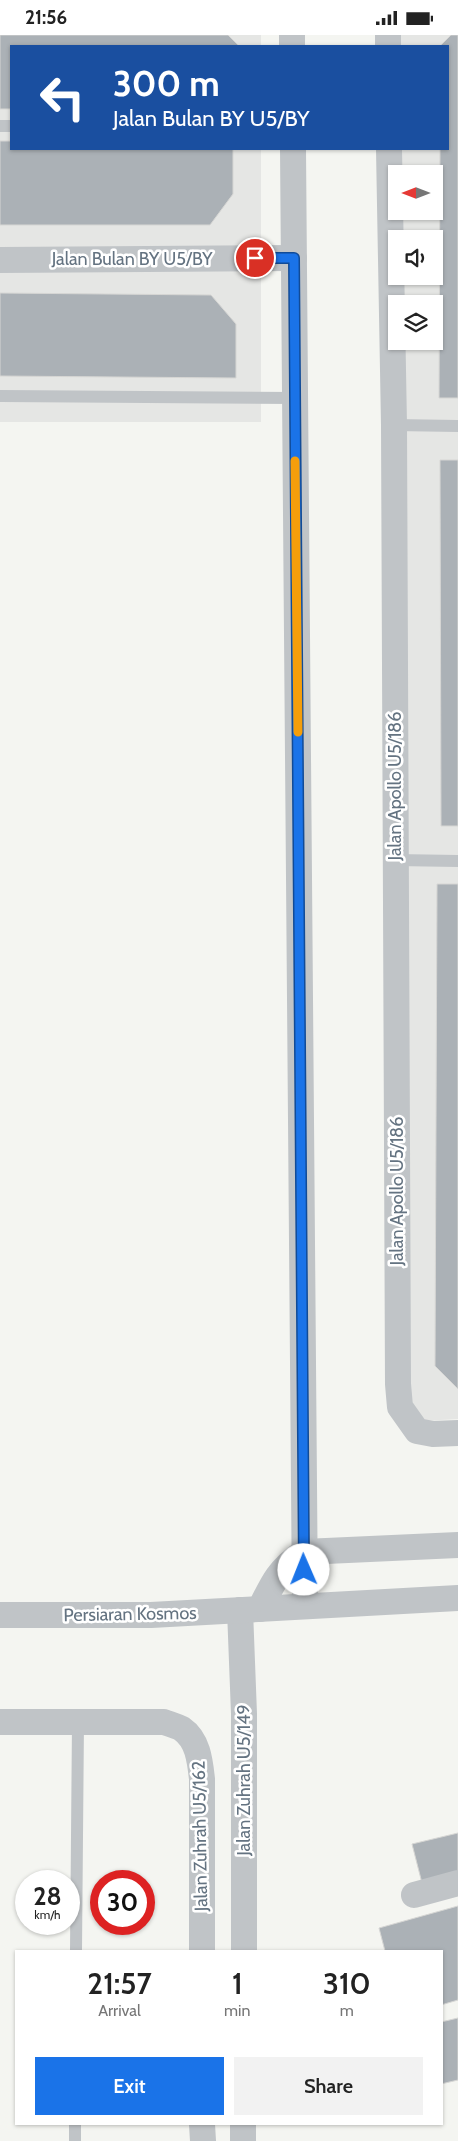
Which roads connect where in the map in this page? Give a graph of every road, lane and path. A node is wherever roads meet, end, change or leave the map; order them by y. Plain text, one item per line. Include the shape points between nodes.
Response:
1 (293, 150) edge
2 (390, 150) edge
3 (294, 258) junction
4 (0, 261) edge
5 (0, 396) edge
6 (295, 398) junction
7 (394, 425) junction
8 (458, 426) edge
9 (395, 860) junction
10 (458, 861) edge
11 (458, 1433) edge
12 (458, 1545) edge
13 (304, 1552) junction
14 (458, 1598) edge
15 (305, 1606) junction
16 (250, 1609) junction
17 (0, 1615) edge
18 (0, 1722) edge
19 (78, 1722) junction
20 (458, 1883) edge
21 (414, 1895) dead end
22 (76, 1950) edge
23 (202, 1950) edge
24 (244, 1950) edge
25 (75, 2125) edge
26 (202, 2125) edge
27 (243, 2125) edge
28 (75, 2141) edge
29 (202, 2141) edge
30 (243, 2141) edge

1 - 3 street
2 - 7 street, Jalan Apollo U5/186
3 - 4 street, Jalan Bulan BY U5/BY
3 - 6 street
5 - 6 lane
6 - 13 street
7 - 8 lane
7 - 9 street, Jalan Apollo U5/186
9 - 10 lane
9 - 11 street, Jalan Apollo U5/186 via 400,1407 417,1431
12 - 13 street
13 - 15 street
13 - 16 street via 290,1562
14 - 15 street, Persiaran Kosmos
15 - 16 street, Persiaran Kosmos
16 - 17 street, Persiaran Kosmos via 152,1615
16 - 24 street, Jalan Zuhrah U5/149 via 244,1714
18 - 19 street, Jalan Zuhrah U5/162
19 - 22 lane
19 - 23 street, Jalan Zuhrah U5/162 via 164,1722 182,1729 193,1742 200,1757 202,1779
20 - 21 street
25 - 28 lane
26 - 29 street
27 - 30 street

